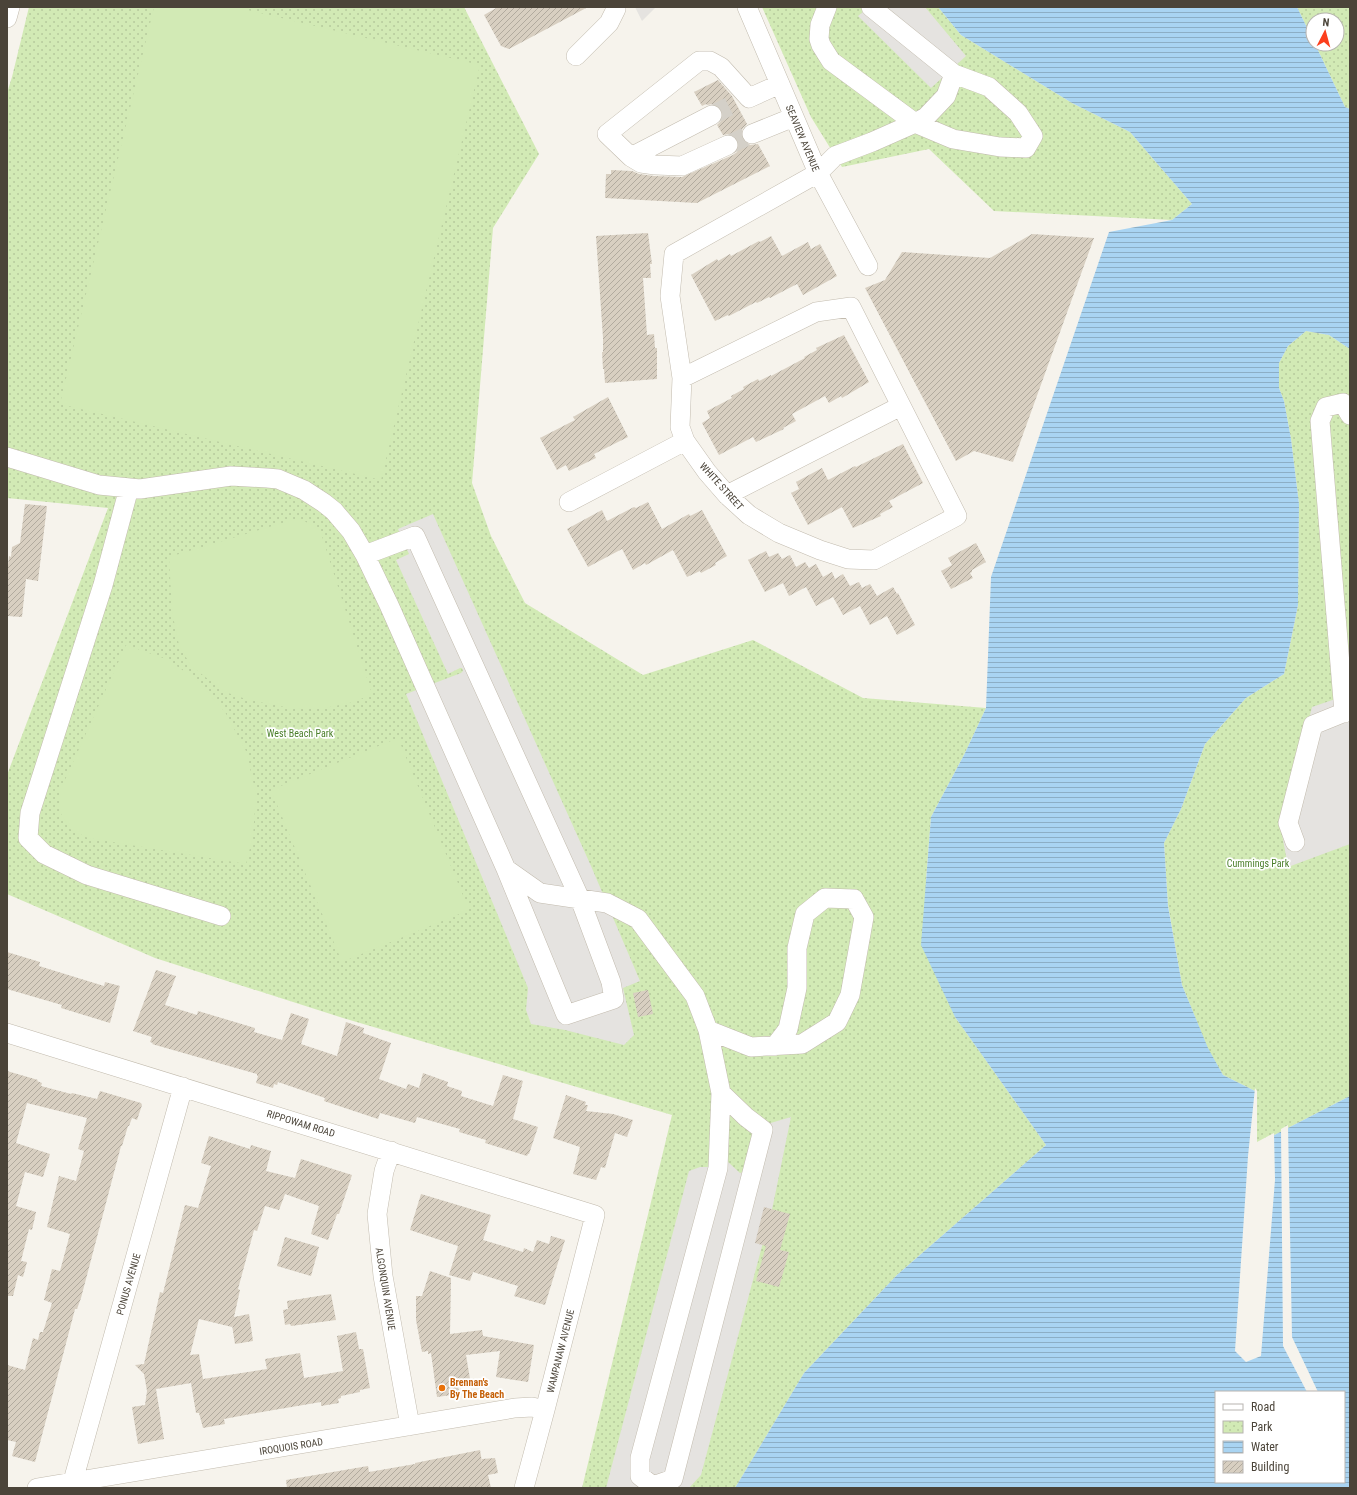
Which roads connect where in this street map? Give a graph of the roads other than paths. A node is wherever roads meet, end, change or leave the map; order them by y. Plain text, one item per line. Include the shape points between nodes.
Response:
1 (10, 7) edge
2 (615, 7) edge
3 (747, 7) edge
4 (827, 7) edge
5 (871, 7) edge
6 (7, 18) edge
7 (576, 56) dead end
8 (954, 74) junction
9 (780, 84) junction
10 (712, 115) tunnel mouth
11 (794, 117) junction
12 (915, 124) junction
13 (752, 134) tunnel mouth
14 (728, 145) tunnel mouth
15 (631, 157) junction
16 (818, 174) junction
17 (868, 266) dead end
18 (682, 378) junction
19 (901, 406) junction
20 (1350, 415) edge
21 (685, 441) junction
22 (7, 457) edge
23 (129, 488) junction
24 (727, 494) junction
25 (569, 502) dead end
26 (365, 555) junction
27 (1347, 712) edge
28 (1295, 842) dead end
29 (506, 868) junction
30 (580, 899) junction
31 (221, 916) dead end
32 (708, 1030) junction
33 (7, 1033) edge
34 (775, 1046) junction
35 (183, 1087) junction
36 (720, 1093) junction
37 (391, 1151) junction
38 (595, 1214) joint
39 (545, 1410) junction
40 (410, 1426) junction
41 (73, 1481) junction
42 (37, 1488) edge
43 (524, 1488) edge

1 - 6 street
2 - 7 street via 609,22
3 - 9 street, SEAVIEW AVENUE
4 - 12 street via 820,25 819,39 831,61
5 - 8 street
8 - 12 street via 946,96 926,117
8 - 12 street via 989,88 1018,113 1033,136 1026,148 1000,147 953,139
9 - 11 street, SEAVIEW AVENUE
9 - 15 street via 742,101 721,67 710,61 699,61 607,134
10 - 15 street
11 - 13 street
11 - 16 street, SEAVIEW AVENUE
12 - 16 street via 835,156
14 - 15 street via 682,166 641,163
16 - 17 street, SEAVIEW AVENUE
16 - 18 street, WHITE STREET via 674,254 670,296
18 - 19 street via 816,312 851,307
18 - 21 street, WHITE STREET via 680,426
19 - 24 street
19 - 24 street, WHITE STREET via 957,516 874,560 848,559 779,533 749,515
20 - 27 street via 1343,403 1337,404 1326,407 1320,421
21 - 24 street, WHITE STREET via 707,472
21 - 25 street
22 - 23 street via 99,485
23 - 26 street via 140,489 231,476 278,479 304,490 324,503 343,521
23 - 31 street via 103,585 30,813 28,838 44,854 86,875
26 - 29 street via 390,605
26 - 30 street via 415,536
27 - 28 street via 1313,725 1288,823
29 - 30 street via 540,893
29 - 30 street via 566,1015 614,999 611,982
30 - 32 street via 607,903 638,919 695,996
32 - 34 street via 750,1047
32 - 36 street
33 - 35 street, RIPPOWAM ROAD
34 - 34 street via 802,1044 836,1022 850,995 864,917 854,899 825,898 805,914 796,948 797,988 790,1022 788,1029
35 - 37 street, RIPPOWAM ROAD
35 - 41 street, PONUS AVENUE
36 - 36 street via 718,1168 640,1458 640,1476 653,1486 673,1479 763,1130
37 - 38 street, RIPPOWAM ROAD
37 - 40 street, ALGONQUIN AVENUE via 384,1172 377,1214 383,1276
38 - 39 street, WAMPANAW AVENUE
39 - 40 street, IROQUOIS ROAD via 532,1407 515,1408
39 - 43 street, WAMPANAW AVENUE
40 - 41 street, IROQUOIS ROAD
41 - 42 street, IROQUOIS ROAD

